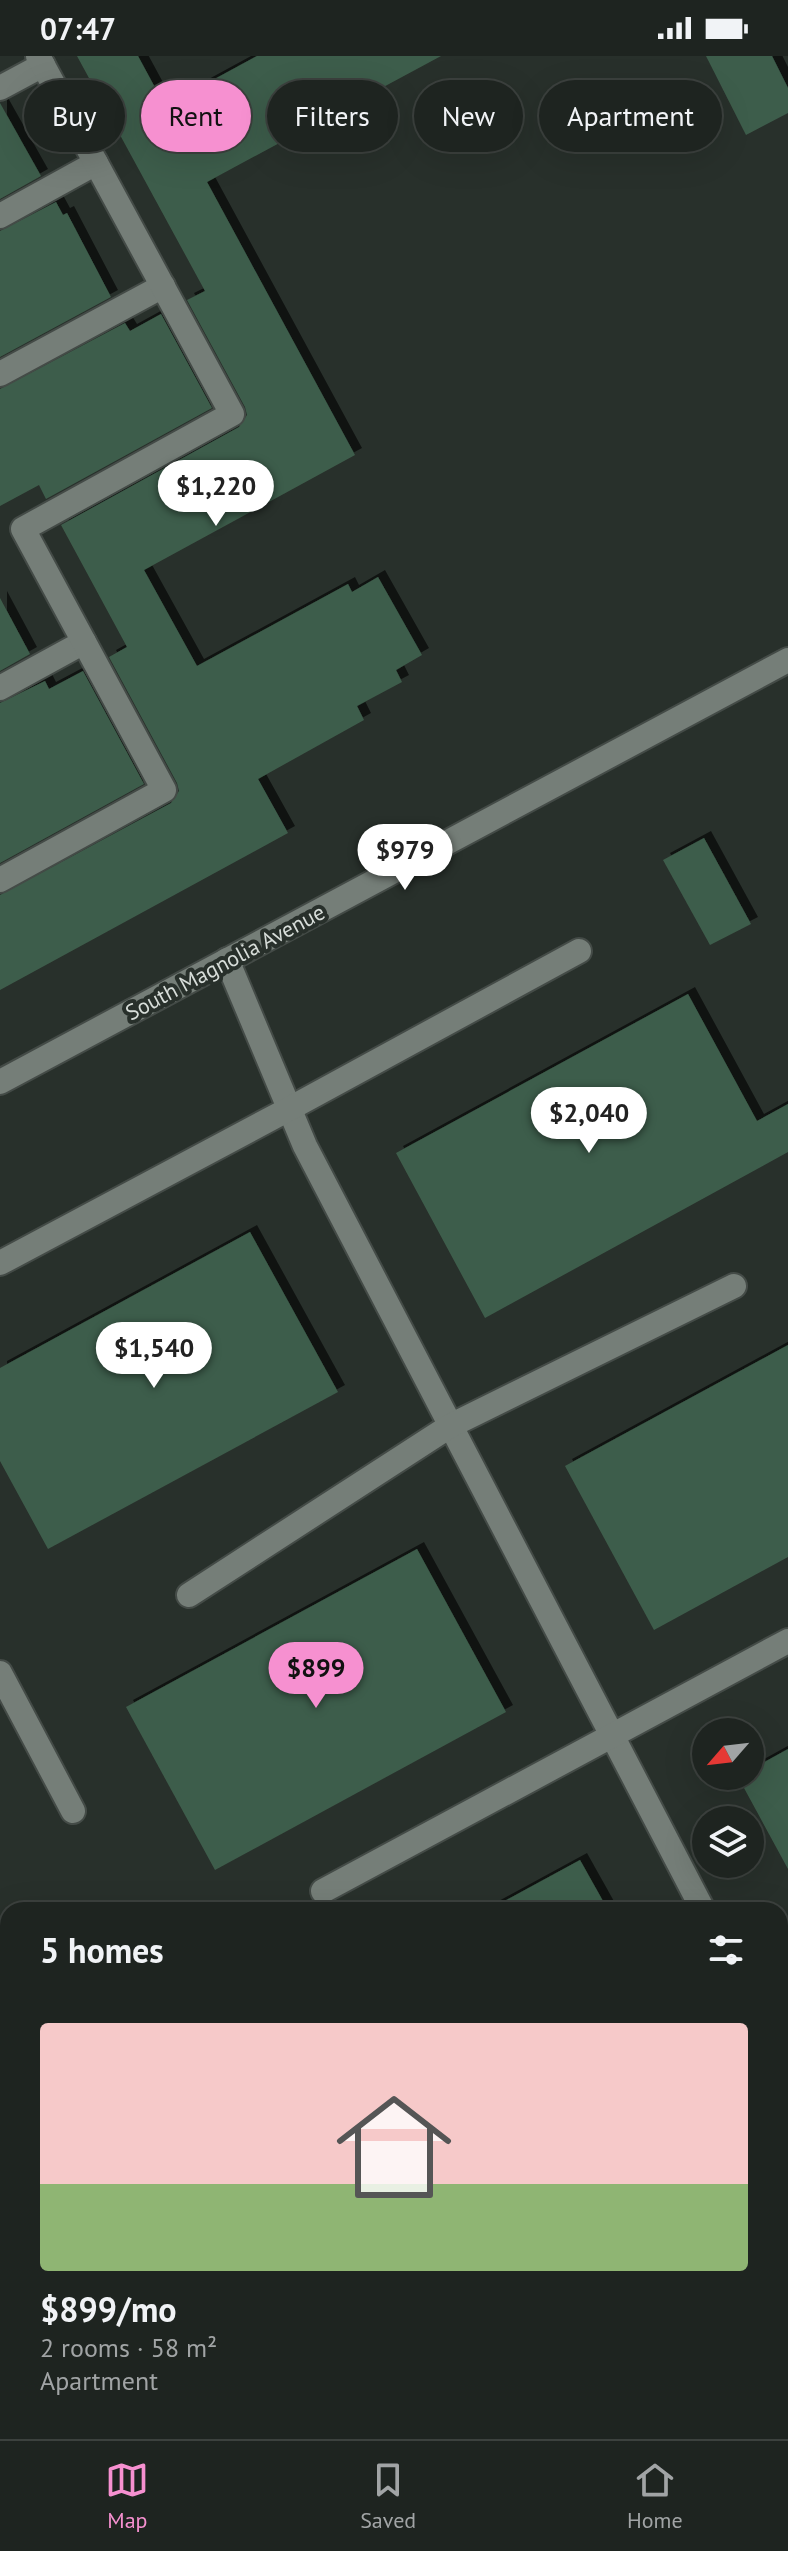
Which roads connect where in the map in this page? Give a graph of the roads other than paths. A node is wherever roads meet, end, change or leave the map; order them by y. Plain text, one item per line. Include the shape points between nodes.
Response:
1 (40, 60) edge
2 (0, 88) edge
3 (96, 163) junction
4 (0, 216) edge
5 (163, 286) junction
6 (0, 374) edge
7 (12, 530) edge
8 (84, 642) junction
9 (788, 660) edge
10 (0, 688) edge
11 (0, 880) edge
12 (579, 951) dead end
13 (227, 960) junction
14 (0, 1082) edge
15 (289, 1109) junction
16 (0, 1263) edge
17 (734, 1286) dead end
18 (450, 1426) junction
19 (189, 1595) dead end
20 (788, 1641) edge
21 (0, 1673) edge
22 (613, 1737) junction
23 (73, 1811) dead end
24 (323, 1891) dead end
25 (699, 1902) edge

1 - 2 street
1 - 3 street
3 - 4 street
3 - 5 street
5 - 6 street
5 - 7 street via 232,414
7 - 8 street
8 - 10 street
8 - 11 street via 164,790
9 - 13 street, South Magnolia Avenue
12 - 15 street
13 - 14 street, South Magnolia Avenue
13 - 15 street
15 - 16 street
15 - 18 street
17 - 18 street
18 - 19 street
18 - 22 street
20 - 22 street
21 - 23 street
22 - 24 street
22 - 25 street

